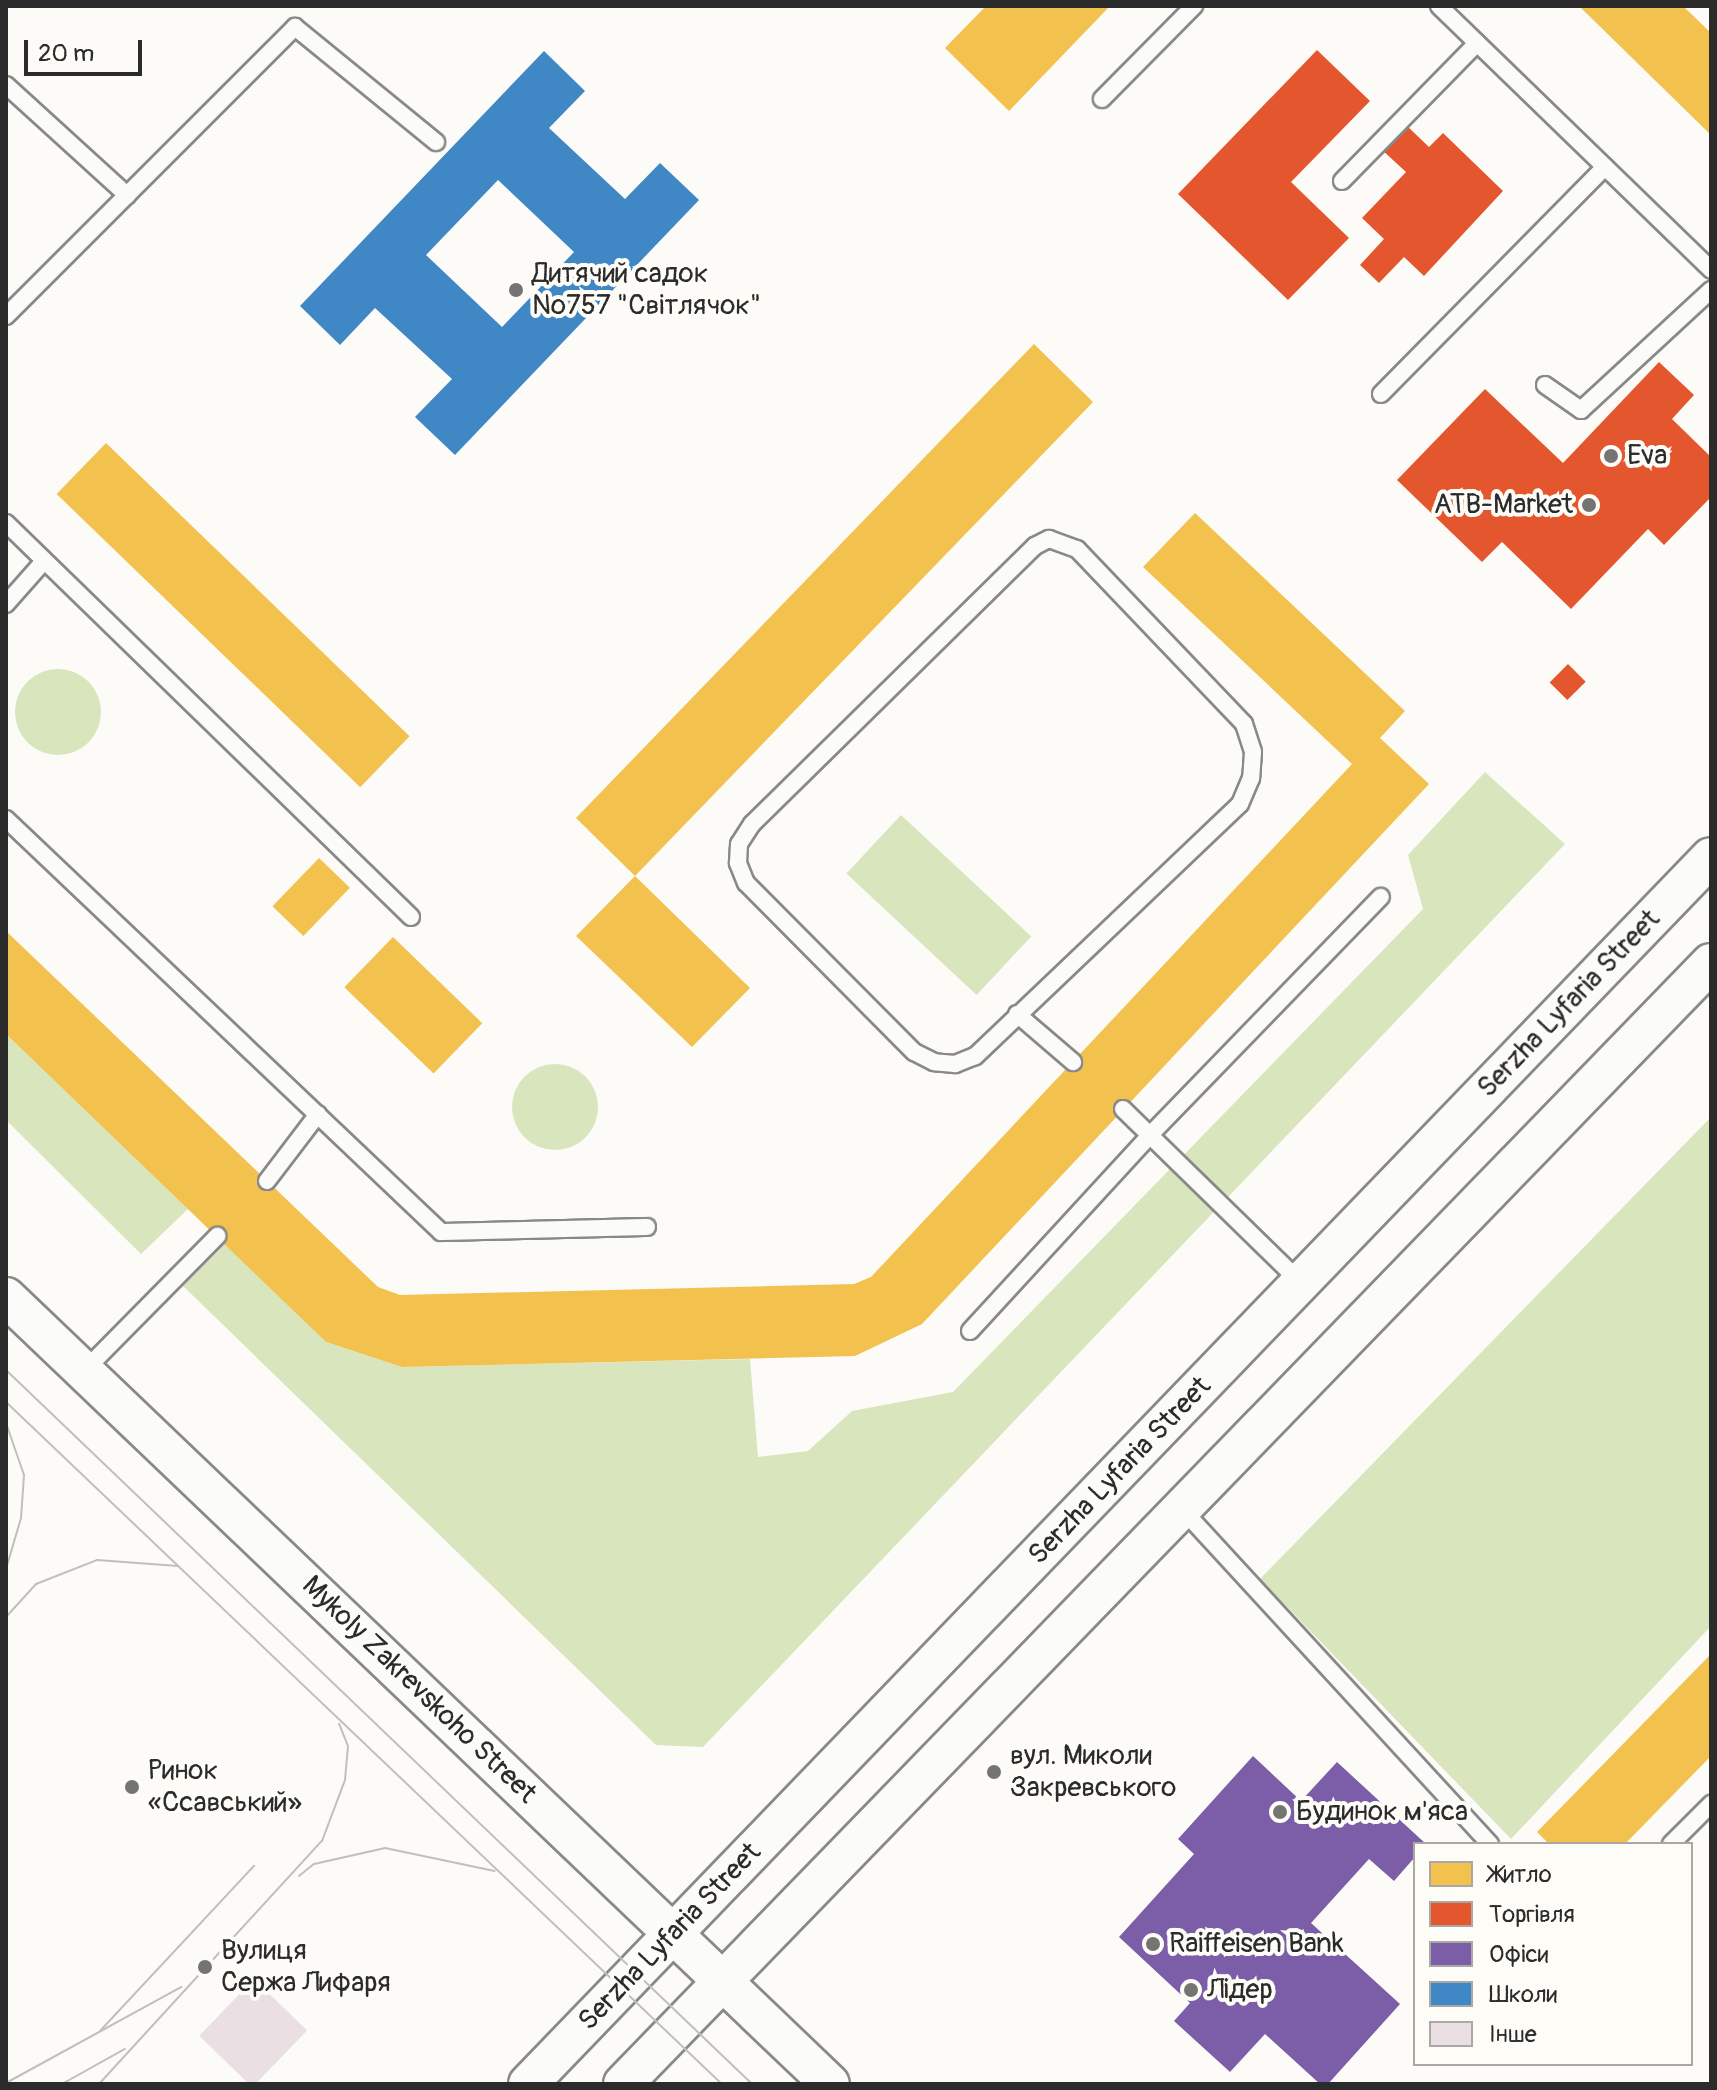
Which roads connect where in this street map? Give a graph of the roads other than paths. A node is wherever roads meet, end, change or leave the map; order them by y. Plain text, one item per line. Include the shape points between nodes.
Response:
1 (1194, 6) edge
2 (1439, 6) edge
3 (1477, 43) junction
4 (6, 85) edge
5 (1102, 99) dead end
6 (436, 142) dead end
7 (1605, 167) junction
8 (1342, 181) dead end
9 (127, 195) junction
10 (1711, 270) edge
11 (1711, 290) edge
12 (6, 316) edge
13 (1545, 385) dead end
14 (1381, 394) dead end
15 (6, 523) edge
16 (44, 561) junction
17 (6, 604) edge
18 (6, 819) edge
19 (1711, 857) edge
20 (1381, 897) dead end
21 (411, 917) dead end
22 (1711, 963) edge
23 (1017, 1014) junction
24 (1073, 1062) dead end
25 (1123, 1109) dead end
26 (318, 1114) junction
27 (1149, 1136) junction
28 (267, 1181) dead end
29 (647, 1227) dead end
30 (217, 1236) dead end
31 (1301, 1283) junction
32 (6, 1297) edge
33 (970, 1331) dead end
34 (84, 1371) junction
35 (1182, 1509) junction
36 (1711, 1804) edge
37 (1488, 1842) edge
38 (1673, 1842) edge
39 (674, 1932) junction
40 (721, 1981) junction
41 (528, 2084) edge
42 (623, 2084) edge
43 (830, 2084) edge

1 - 5 lane
2 - 3 lane
3 - 7 lane
3 - 8 lane
4 - 9 lane
6 - 9 lane via 295,27
7 - 10 lane
7 - 14 lane
9 - 12 lane
11 - 13 lane via 1581,410
15 - 16 lane
16 - 17 lane
16 - 21 lane
18 - 26 lane
19 - 31 street, Serzha Lyfaria Street
20 - 27 lane
22 - 35 street
23 - 23 lane via 975,1056 955,1064 914,1052 746,883 738,863 739,844 752,824 1035,546 1049,539 1064,542 1088,560 1244,724 1253,752 1251,778 1240,804
23 - 24 lane
25 - 27 lane
26 - 28 lane
26 - 29 lane via 441,1232
27 - 31 lane
27 - 33 lane
30 - 34 lane
31 - 39 street, Serzha Lyfaria Street
32 - 34 street, Mykoly Zakrevskoho Street
34 - 39 street, Mykoly Zakrevskoho Street
35 - 37 lane
35 - 40 street
36 - 38 lane
39 - 40 street, Mykoly Zakrevskoho Street
39 - 41 street, Serzha Lyfaria Street
40 - 42 street
40 - 43 street, Mykoly Zakrevskoho Street

